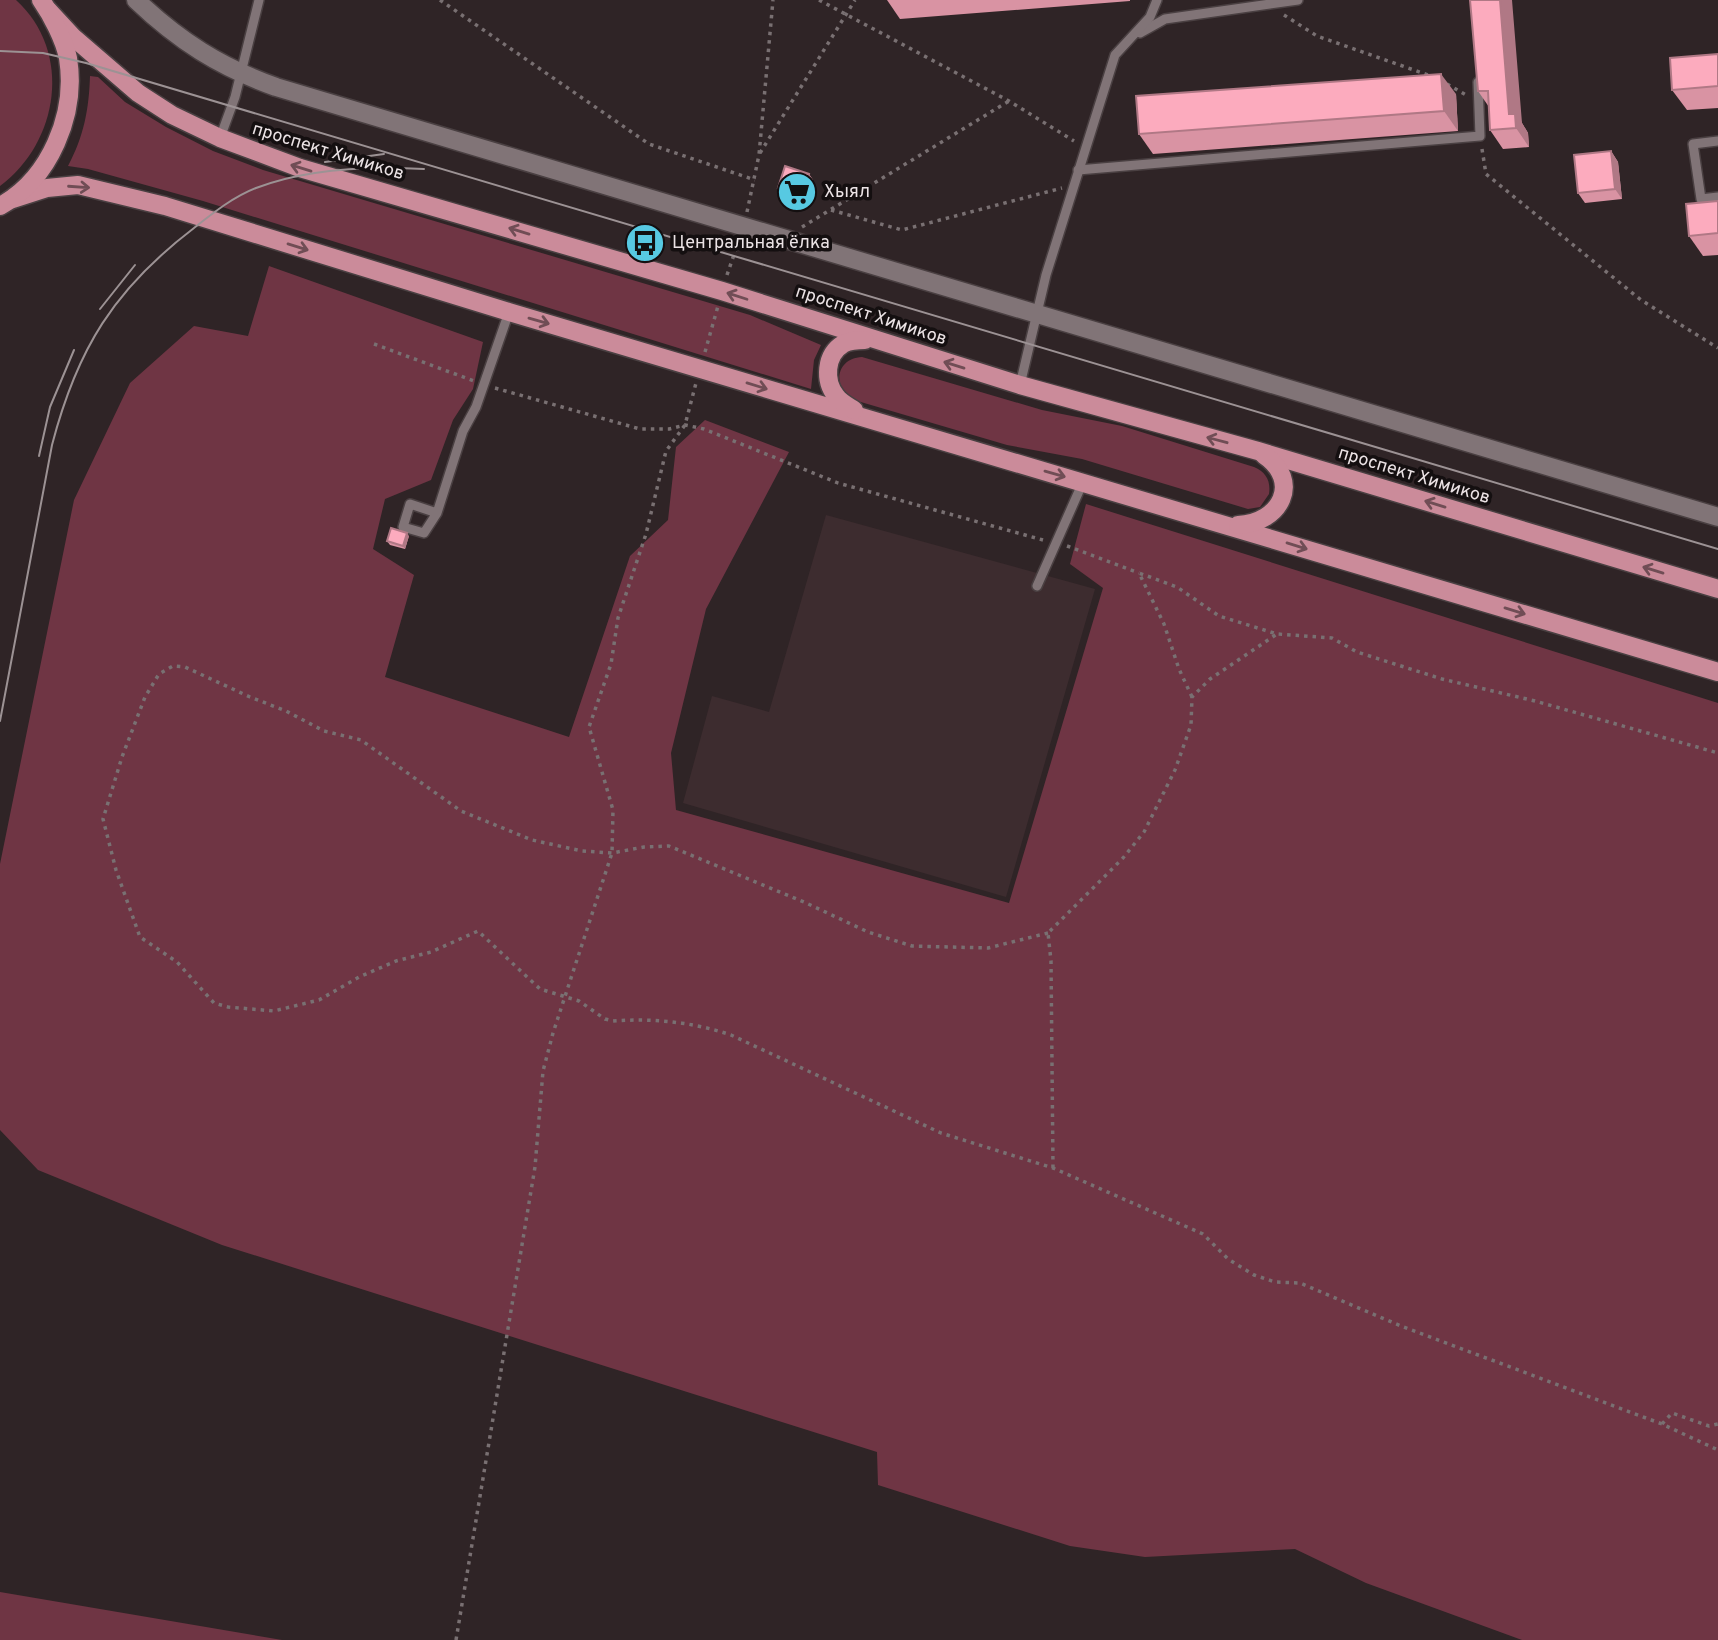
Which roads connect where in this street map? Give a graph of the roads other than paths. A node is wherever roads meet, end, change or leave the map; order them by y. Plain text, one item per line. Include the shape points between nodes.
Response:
1 (136, 0) edge
2 (259, 0) edge
3 (1157, 0) edge
4 (1298, 0) edge
5 (1240, 3) edge
6 (45, 5) edge
7 (1131, 38) junction
8 (241, 74) junction
9 (1478, 77) edge
10 (220, 138) junction
11 (1718, 141) edge
12 (1078, 170) junction
13 (1718, 197) edge
14 (7, 203) edge
15 (509, 312) junction
16 (1036, 313) junction
17 (872, 339) junction
18 (1020, 385) junction
19 (865, 417) junction
20 (1258, 452) junction
21 (1083, 482) junction
22 (437, 513) dead end
23 (1718, 517) edge
24 (1228, 525) junction
25 (1037, 586) dead end
26 (1718, 589) edge
27 (1718, 672) edge

1 - 8 street via 172,32
2 - 8 lane
3 - 7 lane via 1150,17
4 - 5 lane
5 - 7 lane via 1165,19
6 - 10 main road, проспект Химиков via 80,43 138,93
6 - 14 main road via 68,58 66,114 40,171
7 - 12 lane via 1115,55
8 - 10 lane
8 - 16 street
9 - 12 lane via 1480,136
17 -> 10 main road, проспект Химиков via 300,168
11 - 13 lane via 1693,144 1701,199
12 - 16 lane
14 -> 15 main road via 47,188 78,185 108,191
15 -> 19 main road
15 - 22 lane
16 - 18 lane
16 - 23 street
18 -> 17 main road, проспект Химиков
17 - 19 main road via 841,345 828,369 836,396
20 -> 18 main road, проспект Химиков
19 -> 21 main road
20 - 24 main road via 1279,470 1282,498 1264,520
26 -> 20 main road, проспект Химиков
21 - 24 main road
21 - 25 lane
24 -> 27 main road

